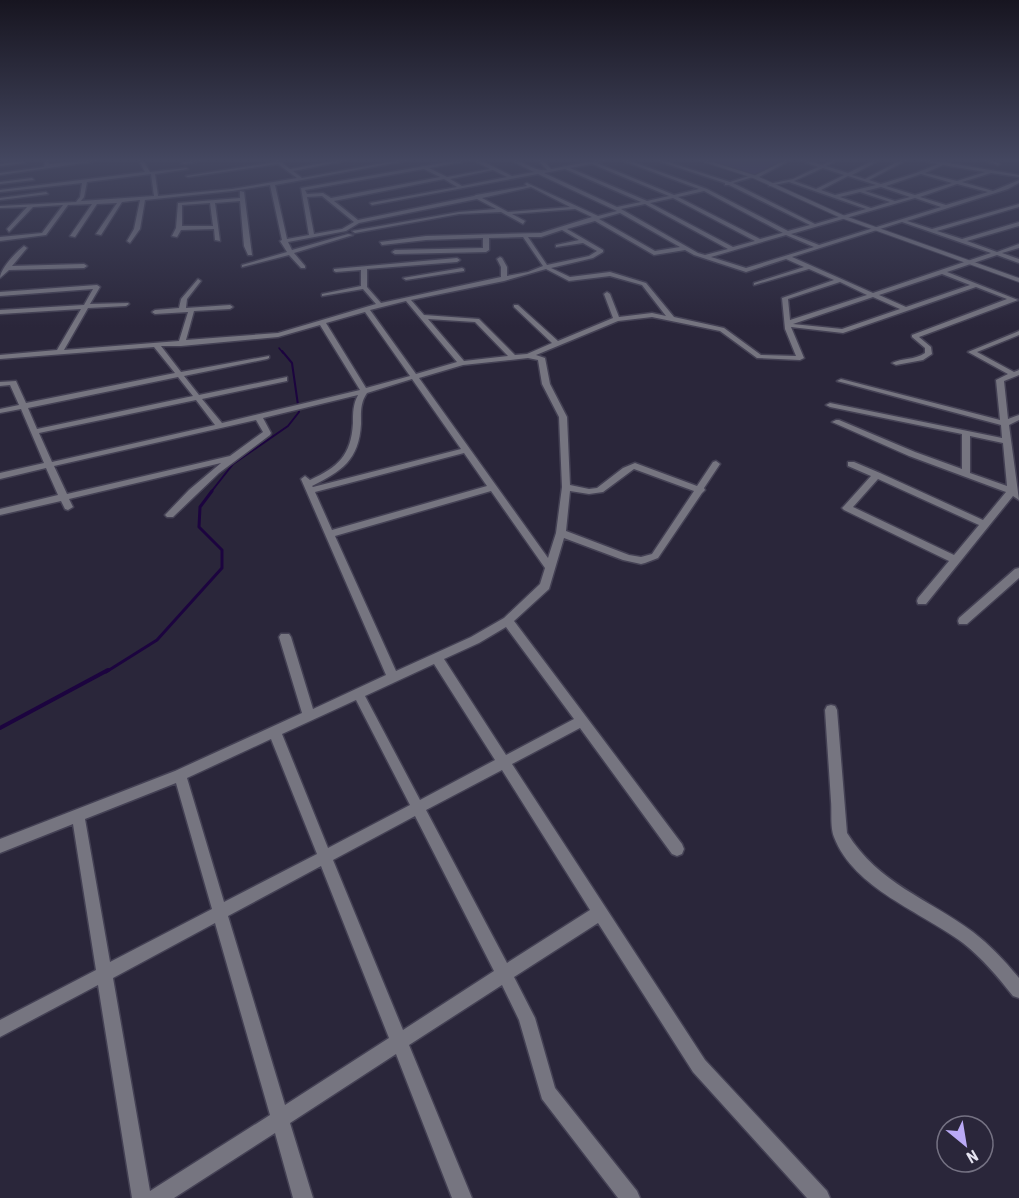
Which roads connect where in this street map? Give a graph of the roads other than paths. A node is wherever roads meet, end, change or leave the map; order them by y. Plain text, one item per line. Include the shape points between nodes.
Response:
1 (25, 215) edge
2 (58, 215) edge
3 (87, 215) edge
4 (111, 215) edge
5 (140, 215) edge
6 (180, 215) edge
7 (214, 215) edge
8 (244, 215) edge
9 (279, 215) edge
10 (308, 215) edge
11 (344, 215) edge
12 (370, 215) edge
13 (389, 215) edge
14 (448, 215) edge
15 (460, 215) edge
16 (511, 215) edge
17 (574, 215) edge
18 (590, 215) edge
19 (605, 215) edge
20 (627, 215) edge
21 (669, 215) edge
22 (709, 215) edge
23 (752, 215) edge
24 (794, 215) edge
25 (838, 215) edge
26 (850, 215) edge
27 (922, 215) edge
28 (986, 215) edge
29 (566, 216) dead end
30 (843, 217) junction
31 (430, 218) junction
32 (596, 218) junction
33 (369, 219) junction
34 (902, 221) junction
35 (523, 222) dead end
36 (463, 224) dead end
37 (1019, 224) edge
38 (814, 225) junction
39 (354, 226) junction
40 (216, 227) junction
41 (179, 228) junction
42 (562, 228) junction
43 (876, 229) junction
44 (9, 230) dead end
45 (932, 231) junction
46 (786, 233) junction
47 (99, 234) dead end
48 (524, 235) junction
49 (74, 236) dead end
50 (175, 236) dead end
51 (312, 237) junction
52 (486, 237) junction
53 (429, 238) junction
54 (0, 239) edge
55 (218, 240) dead end
56 (130, 241) dead end
57 (283, 241) junction
58 (585, 241) junction
59 (759, 241) junction
60 (962, 241) junction
61 (382, 243) dead end
62 (558, 246) dead end
63 (1019, 246) edge
64 (819, 247) junction
65 (24, 248) dead end
66 (685, 248) junction
67 (732, 249) junction
68 (432, 251) junction
69 (455, 251) junction
70 (395, 252) dead end
71 (288, 253) junction
72 (995, 253) junction
73 (250, 254) dead end
74 (705, 257) junction
75 (786, 257) junction
76 (500, 259) dead end
77 (457, 260) junction
78 (1019, 261) edge
79 (968, 262) junction
80 (84, 266) dead end
81 (243, 266) dead end
82 (303, 267) dead end
83 (364, 267) junction
84 (546, 267) junction
85 (810, 267) junction
86 (6, 268) junction
87 (336, 270) dead end
88 (462, 270) junction
89 (940, 272) junction
90 (0, 276) edge
91 (406, 278) dead end
92 (504, 279) junction
93 (198, 280) dead end
94 (840, 280) junction
95 (1019, 280) edge
96 (756, 284) dead end
97 (471, 285) junction
98 (975, 285) junction
99 (364, 286) junction
100 (1, 294) edge
101 (607, 294) dead end
102 (873, 294) junction
103 (324, 295) dead end
104 (408, 300) junction
105 (1016, 300) edge
106 (126, 304) dead end
107 (380, 305) junction
108 (86, 306) junction
109 (516, 306) dead end
110 (230, 307) dead end
111 (192, 309) junction
112 (366, 309) junction
113 (906, 309) junction
114 (182, 310) junction
115 (0, 312) edge
116 (155, 312) dead end
117 (423, 317) junction
118 (671, 318) junction
119 (616, 319) junction
120 (322, 322) junction
121 (788, 324) junction
122 (1019, 333) edge
123 (181, 344) junction
124 (557, 344) junction
125 (157, 346) junction
126 (59, 353) junction
127 (528, 356) junction
128 (0, 357) edge
129 (267, 357) dead end
130 (513, 357) junction
131 (462, 363) junction
132 (896, 363) dead end
133 (1016, 373) edge
134 (179, 375) junction
135 (415, 376) junction
136 (284, 379) dead end
137 (841, 381) dead end
138 (0, 384) edge
139 (364, 391) junction
140 (198, 398) junction
141 (830, 405) dead end
142 (23, 406) junction
143 (0, 411) edge
144 (258, 417) junction
145 (1019, 417) edge
146 (836, 422) dead end
147 (1005, 424) junction
148 (220, 426) junction
149 (35, 432) junction
150 (966, 432) junction
151 (1007, 441) junction
152 (467, 450) junction
153 (230, 458) junction
154 (716, 464) dead end
155 (851, 464) dead end
156 (49, 465) junction
157 (1015, 470) edge
158 (966, 474) junction
159 (877, 475) junction
160 (0, 476) edge
161 (307, 485) junction
162 (493, 487) junction
163 (566, 487) junction
164 (701, 490) junction
165 (1016, 494) edge
166 (66, 502) junction
167 (0, 513) edge
168 (170, 515) dead end
169 (984, 524) junction
170 (561, 533) junction
171 (329, 534) junction
172 (955, 560) junction
173 (551, 569) junction
174 (1017, 578) edge
175 (922, 601) dead end
176 (508, 621) junction
177 (963, 621) dead end
178 (285, 637) dead end
179 (436, 657) junction
180 (393, 677) junction
181 (358, 693) junction
182 (831, 710) dead end
183 (309, 716) junction
184 (582, 721) junction
185 (274, 731) junction
186 (504, 762) junction
187 (180, 775) junction
188 (418, 808) junction
189 (78, 815) junction
190 (0, 846) edge
191 (677, 849) dead end
192 (325, 857) junction
193 (220, 912) junction
194 (601, 912) junction
195 (105, 973) junction
196 (505, 974) junction
197 (1019, 990) edge
198 (0, 1029) edge
199 (399, 1042) junction
200 (280, 1119) junction
201 (142, 1198) edge
202 (157, 1198) edge
203 (303, 1198) edge
204 (462, 1198) edge
205 (630, 1198) edge
206 (820, 1198) edge

1 - 44 street
2 - 54 street via 44,234
3 - 49 street
4 - 47 street
5 - 56 street
6 - 41 street
7 - 40 street
8 - 73 street
9 - 57 street
10 - 51 street
11 - 39 street
12 - 33 street
13 - 33 street
14 - 31 street
15 - 36 street
16 - 35 street
17 - 29 street
18 - 32 street
19 - 32 street
20 - 66 street
21 - 67 street
22 - 59 street
23 - 46 street
24 - 38 street
25 - 30 street
26 - 30 street
27 - 34 street
28 - 45 street
30 - 38 street
30 - 43 street
31 - 39 street
31 - 53 street
32 - 42 street
32 - 66 street via 654,253
33 - 39 street
34 - 43 street
34 - 45 street
37 - 60 street
38 - 46 street
39 - 51 street
39 - 71 street via 355,233
40 - 41 street
40 - 55 street
41 - 50 street
42 - 48 street via 541,235
42 - 58 street
43 - 64 street
43 - 79 street
45 - 60 street
46 - 59 street
46 - 64 street
48 - 52 street
48 - 84 street
51 - 57 street
52 - 53 street
52 - 69 street via 486,250
53 - 61 street
53 - 68 street
57 - 71 street
58 - 62 street
58 - 84 street via 601,251
59 - 67 street
60 - 72 street
63 - 72 street
64 - 75 street
65 - 86 street
66 - 74 street
67 - 74 street
68 - 69 street
68 - 70 street
69 - 77 street
71 - 81 street
71 - 82 street
72 - 78 street
72 - 79 street
74 - 75 street via 746,270
75 - 85 street
76 - 92 street
77 - 83 street
77 - 88 street
79 - 89 street
79 - 95 street
80 - 86 street
83 - 87 street
83 - 99 street
84 - 92 street
84 - 118 street via 569,279 610,274 644,284
85 - 94 street
85 - 96 street
86 - 90 street
88 - 91 street
88 - 97 street
89 - 98 street
89 - 102 street
92 - 97 street
93 - 114 street via 184,299
94 - 102 street
94 - 121 street via 785,298
97 - 104 street
98 - 105 street
98 - 113 street
99 - 103 street
99 - 107 street
100 - 108 street via 97,287
101 - 119 street
102 - 113 street
102 - 121 street
104 - 107 street
104 - 117 street
105 - 132 street via 914,336 928,347 929,354
106 - 108 street
107 - 112 street
108 - 115 street
108 - 126 street
109 - 124 street
110 - 111 street
111 - 114 street
111 - 123 street
112 - 120 street
112 - 135 street
113 - 121 street via 843,331
114 - 116 street
117 - 130 street via 477,320
117 - 131 street
118 - 119 street via 652,315
118 - 121 street via 722,329 759,357 800,358
119 - 124 street
120 - 123 street via 278,335
120 - 139 street
122 - 133 street via 970,352
123 - 125 street
124 - 127 street
125 - 126 street
125 - 134 street
126 - 128 street
127 - 130 street
127 - 163 street via 541,358 546,384 563,417
129 - 134 street
130 - 131 street
131 - 135 street
133 - 147 street via 1000,380
134 - 140 street
134 - 142 street
135 - 139 street
135 - 152 street
136 - 140 street
137 - 147 street
138 - 142 street via 13,383
139 - 144 street
139 - 161 street via 357,403 354,443 344,464
140 - 148 street
140 - 149 street
141 - 150 street
142 - 143 street
142 - 149 street
144 - 148 street
144 - 153 street via 267,433
145 - 147 street
146 - 158 street
147 - 151 street
148 - 156 street
149 - 156 street
150 - 151 street
150 - 158 street
151 - 157 street
152 - 161 street
152 - 162 street
153 - 166 street
153 - 168 street via 195,487
154 - 164 street
155 - 159 street
156 - 160 street
156 - 166 street
157 - 165 street
158 - 165 street
159 - 169 street
159 - 172 street via 847,508
161 - 171 street
162 - 171 street
162 - 173 street
163 - 164 street via 595,492 635,466
163 - 170 street
164 - 170 street via 656,556 641,561
165 - 169 street
166 - 167 street
169 - 172 street
170 - 173 street
171 - 180 street
172 - 175 street
173 - 176 street via 544,586
174 - 177 street
176 - 179 street
176 - 184 street
178 - 183 street
179 - 180 street
179 - 186 street
180 - 181 street
181 - 183 street
181 - 188 street
182 - 197 street via 840,834 848,850 864,870 893,892 966,936
183 - 185 street
184 - 186 street
184 - 191 street
185 - 187 street
185 - 192 street
186 - 188 street
186 - 194 street
187 - 189 street
187 - 193 street
188 - 192 street
188 - 196 street
189 - 190 street
189 - 195 street
192 - 193 street
192 - 199 street
193 - 195 street
193 - 200 street
194 - 196 street
194 - 206 street via 699,1066
195 - 198 street
195 - 201 street
196 - 199 street
196 - 205 street via 527,1018 548,1093
199 - 200 street
199 - 204 street
200 - 202 street
200 - 203 street

